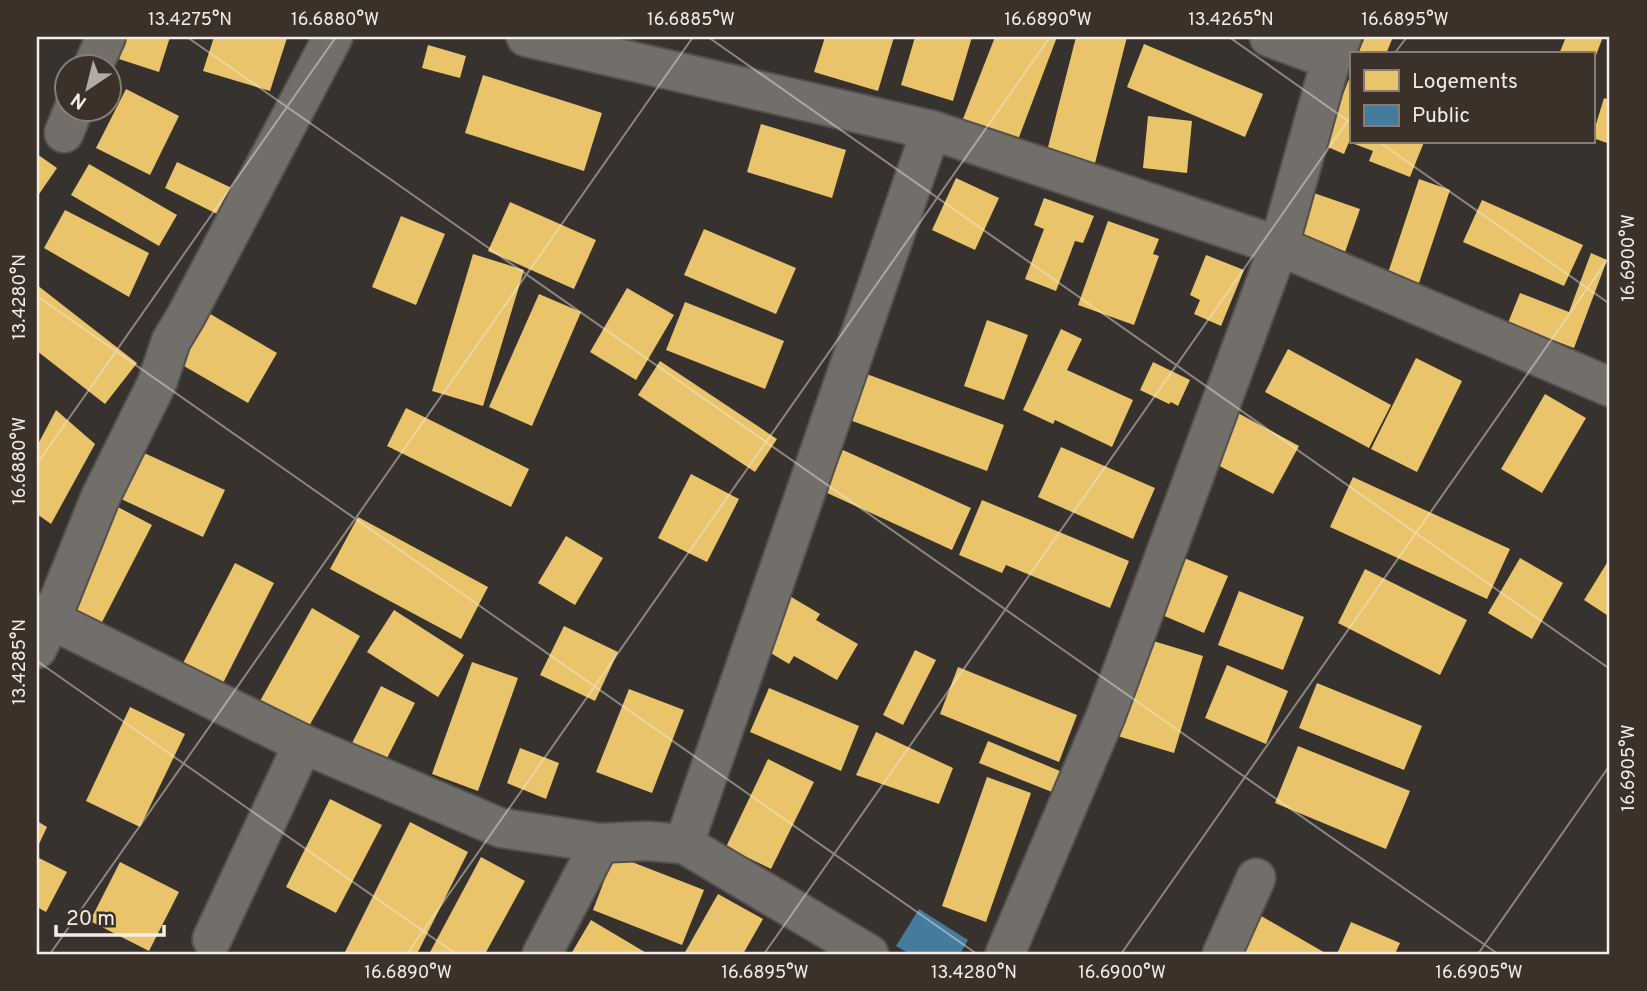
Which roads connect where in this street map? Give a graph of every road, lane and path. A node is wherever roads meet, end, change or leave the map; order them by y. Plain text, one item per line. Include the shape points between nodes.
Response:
1 (333, 37) edge
2 (526, 37) edge
3 (1269, 37) edge
4 (1337, 49) edge
5 (931, 130) junction
6 (1279, 246) junction
7 (1610, 387) edge
8 (41, 628) edge
9 (303, 744) junction
10 (600, 843) junction
11 (684, 844) junction
12 (1256, 878) dead end
13 (212, 939) dead end
14 (542, 954) edge
15 (869, 954) edge
16 (1005, 954) edge
17 (1222, 954) edge

1 - 8 street via 172,341
2 - 5 street
3 - 4 street
4 - 6 street
5 - 6 street
5 - 11 street
6 - 7 street
6 - 16 street via 1106,715
8 - 9 street
9 - 10 street via 501,828
9 - 13 street
10 - 11 street
10 - 14 street
11 - 15 street
12 - 17 street

